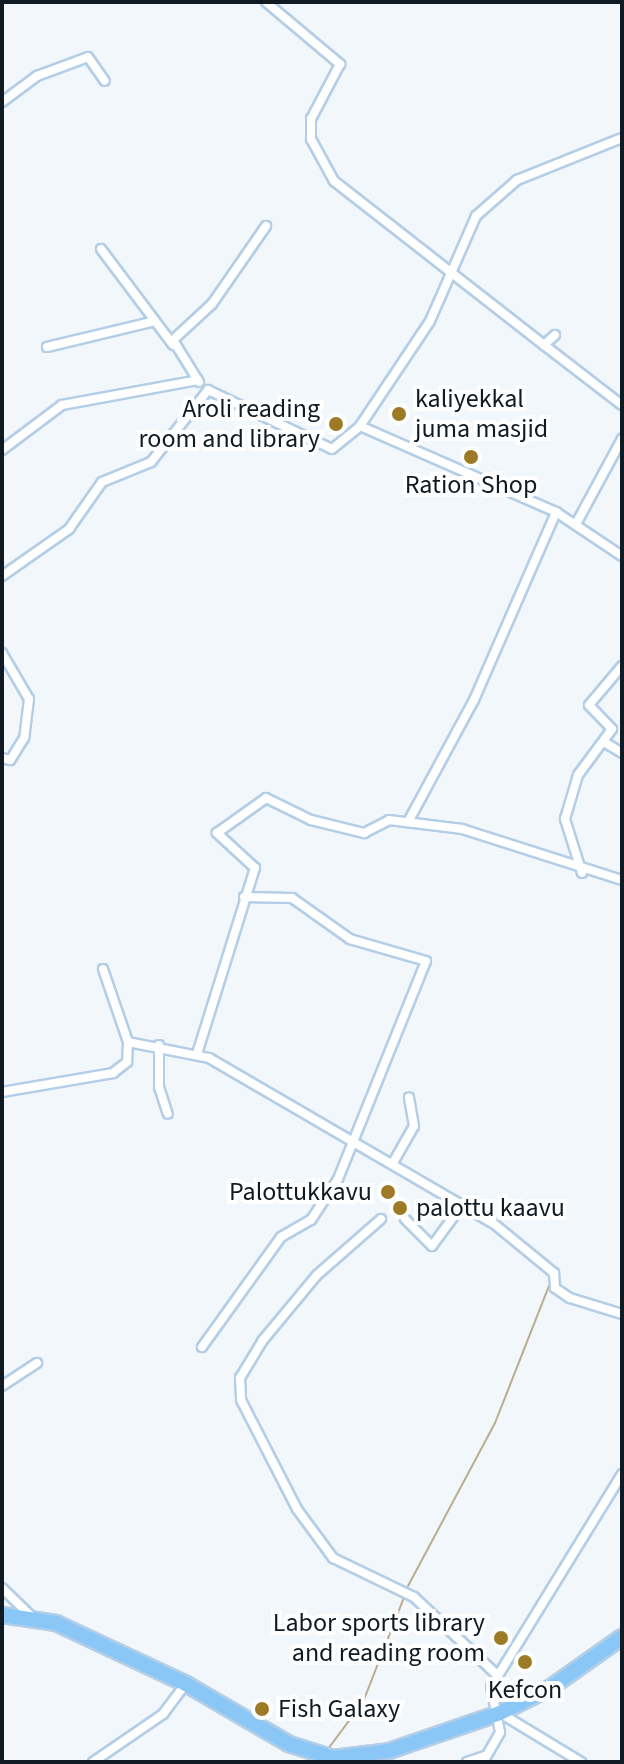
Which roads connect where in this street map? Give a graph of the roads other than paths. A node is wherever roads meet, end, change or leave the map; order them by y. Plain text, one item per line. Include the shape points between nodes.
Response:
1 (266, 2) edge
2 (105, 81) dead end
3 (2, 102) edge
4 (622, 138) edge
5 (266, 226) dead end
6 (101, 249) dead end
7 (451, 278) junction
8 (155, 321) junction
9 (555, 335) dead end
10 (173, 345) junction
11 (544, 345) junction
12 (47, 347) dead end
13 (198, 380) junction
14 (200, 391) junction
15 (622, 405) edge
16 (360, 426) junction
17 (622, 439) edge
18 (2, 450) edge
19 (556, 512) junction
20 (576, 524) junction
21 (622, 556) edge
22 (2, 576) edge
23 (2, 653) edge
24 (622, 666) edge
25 (604, 742) junction
26 (622, 753) edge
27 (2, 758) edge
28 (408, 822) junction
29 (582, 873) junction
30 (622, 880) edge
31 (244, 897) junction
32 (103, 969) dead end
33 (128, 1042) junction
34 (159, 1045) junction
35 (197, 1054) junction
36 (2, 1092) edge
37 (409, 1097) dead end
38 (168, 1114) dead end
39 (356, 1146) junction
40 (394, 1161) junction
41 (462, 1205) junction
42 (381, 1219) dead end
43 (405, 1219) dead end
44 (622, 1314) edge
45 (202, 1347) dead end
46 (37, 1363) dead end
47 (2, 1386) edge
48 (622, 1474) edge
49 (2, 1588) edge
50 (2, 1615) edge
51 (32, 1617) junction
52 (622, 1637) edge
53 (498, 1676) junction
54 (186, 1684) junction
55 (500, 1713) junction
56 (485, 1758) edge
57 (93, 1762) edge
58 (467, 1762) edge
59 (581, 1762) edge

1 - 7 street via 340,64 311,119 320,161
2 - 3 street via 88,57 37,76
4 - 7 street via 508,186 476,216
5 - 10 street
6 - 8 street
7 - 11 street
7 - 16 street
8 - 10 street
8 - 12 street
9 - 11 street
10 - 13 street
11 - 15 street
13 - 14 street
13 - 18 street via 62,405
14 - 16 street via 332,449
14 - 22 street via 151,462 102,482 69,529
16 - 19 street
17 - 20 street
19 - 20 street
19 - 28 street via 468,713
20 - 21 street
23 - 27 street via 29,699 24,738 10,760
24 - 25 street via 589,705 612,729
25 - 26 street
25 - 29 street via 578,775 565,819
28 - 29 street via 462,829
28 - 31 street via 389,820 364,833 311,820 266,798 217,833 252,860
29 - 30 street
31 - 35 street
31 - 39 street via 292,898 350,939 426,961
32 - 33 street
33 - 34 street
33 - 36 street via 127,1062 113,1073
34 - 35 street
34 - 38 street via 159,1087
35 - 39 street
37 - 40 street via 414,1126
39 - 40 street
39 - 45 street via 311,1220 281,1237
40 - 41 street
41 - 43 street via 432,1246
41 - 44 street via 540,1260 550,1270 555,1288
42 - 53 street via 317,1275 263,1340 240,1378 241,1400 297,1509 333,1558 414,1597
46 - 47 street
48 - 53 street
49 - 51 street
50 - 51 highway
51 - 54 highway
52 - 55 highway via 550,1688
53 - 55 street via 491,1687
54 - 55 highway via 289,1744 333,1758 418,1743
54 - 57 street via 163,1714
55 - 56 street via 500,1732
55 - 59 street
56 - 58 street

